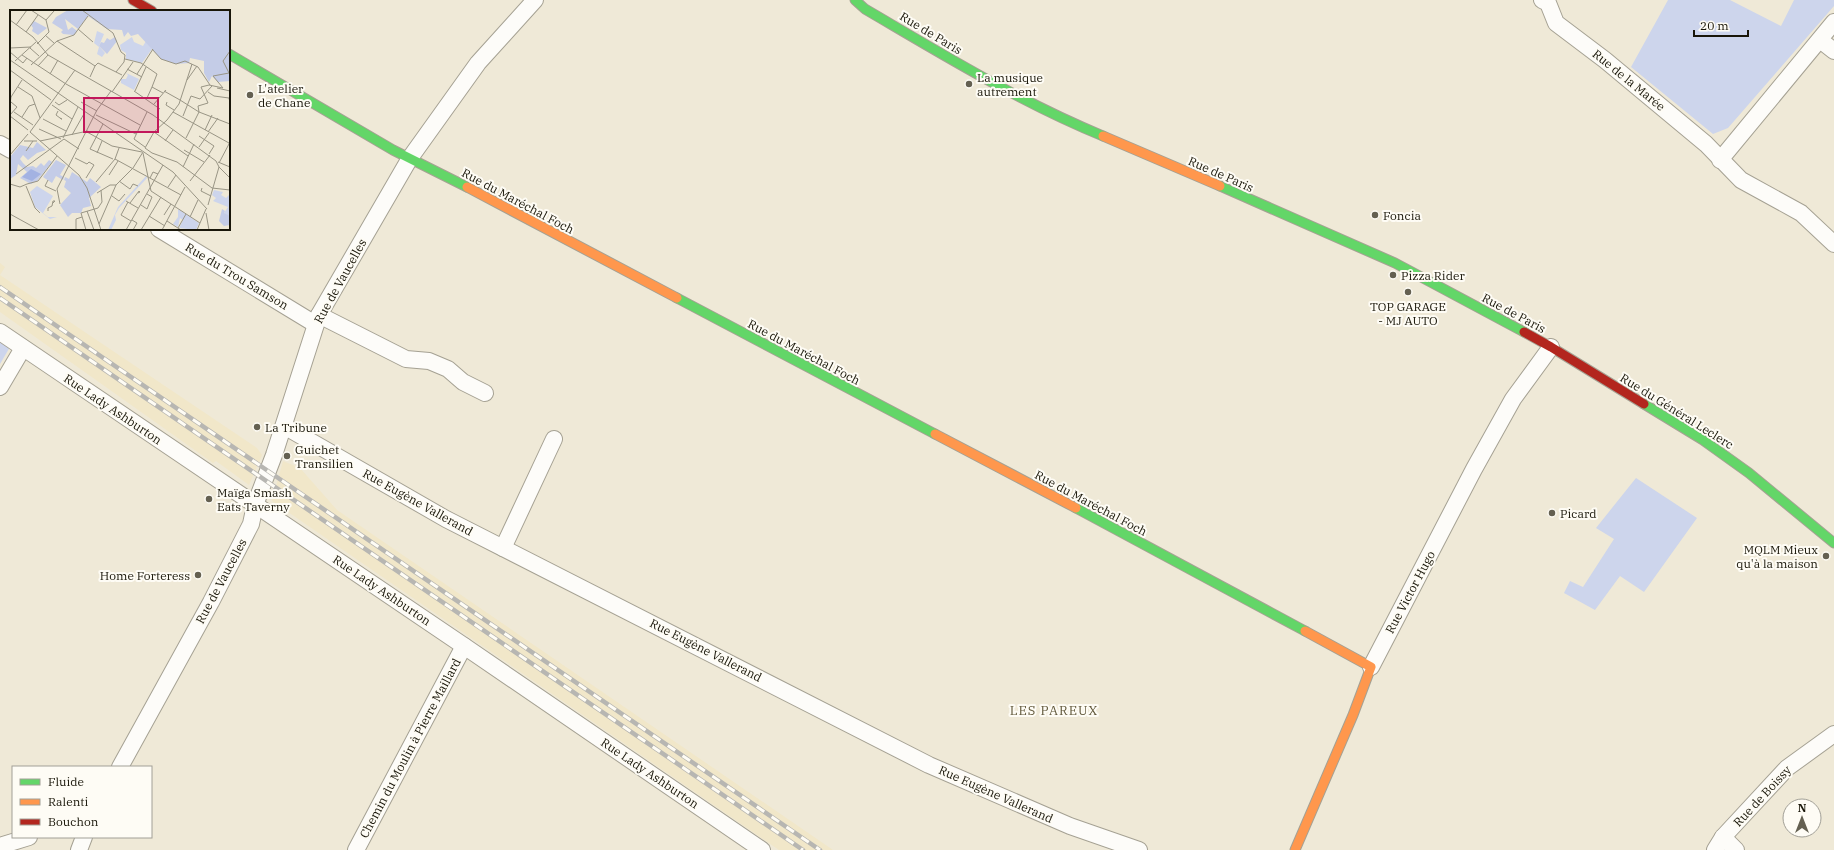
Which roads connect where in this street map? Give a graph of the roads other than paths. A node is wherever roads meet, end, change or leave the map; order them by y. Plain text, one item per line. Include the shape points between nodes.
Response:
1 (133, 0) edge
2 (534, 0) edge
3 (855, 0) edge
4 (1546, 1) edge
5 (150, 10) edge
6 (1834, 22) edge
7 (1820, 40) junction
8 (1834, 51) edge
9 (230, 55) edge
10 (0, 144) edge
11 (10, 149) edge
12 (410, 158) junction
13 (1720, 160) junction
14 (161, 230) edge
15 (1834, 244) edge
16 (317, 319) junction
17 (0, 332) edge
18 (1551, 347) junction
19 (23, 348) junction
20 (1580, 365) joint
21 (0, 387) edge
22 (485, 393) dead end
23 (284, 426) junction
24 (554, 439) dead end
25 (255, 505) junction
26 (1834, 543) edge
27 (503, 548) junction
28 (464, 646) junction
29 (1371, 667) junction
30 (1834, 734) edge
31 (121, 766) edge
32 (26, 838) edge
33 (84, 838) edge
34 (1719, 844) edge
35 (0, 846) edge
36 (78, 850) edge
37 (356, 850) edge
38 (762, 850) edge
39 (1139, 850) edge
40 (1295, 850) edge
41 (1736, 850) edge

1 - 5 street
2 - 12 street, Rue de Vaucelles via 478,63
3 - 18 street, Rue de Paris via 865,9 969,70 1078,126 1395,263
4 - 13 street, Rue de la Marée via 1556,23 1706,144
6 - 7 street
7 - 8 street
7 - 13 street
9 - 12 street, Rue du Maréchal Foch
10 - 11 street
12 - 16 street, Rue de Vaucelles
12 - 29 street, Rue du Maréchal Foch via 1130,537
13 - 15 street, Rue de la Marée via 1741,180 1801,213
14 - 16 street, Rue du Trou Samson
16 - 22 street, Rue du Trou Samson via 406,359 429,361 448,369 463,382
16 - 23 street, Rue de Vaucelles
17 - 19 street, Rue Lady Ashburton
18 - 20 street, Rue de Paris
18 - 29 street, Rue Victor Hugo via 1509,406
19 - 21 street
19 - 25 street, Rue Lady Ashburton
20 - 26 street, Rue du Général Leclerc via 1703,440 1749,473
23 - 25 street, Rue de Vaucelles
23 - 27 street, Rue Eugène Vallerand via 446,519
24 - 27 street
25 - 28 street, Rue Lady Ashburton
25 - 31 street, Rue de Vaucelles via 251,524 211,602
27 - 39 street, Rue Eugène Vallerand via 928,764 1070,826
28 - 37 street, Chemin du Moulin à Pierre Maillard
28 - 38 street, Rue Lady Ashburton
29 - 40 street, Rue Victor Hugo
30 - 34 street, Rue de Boissy via 1787,768
32 - 35 street
33 - 36 street
34 - 41 street

